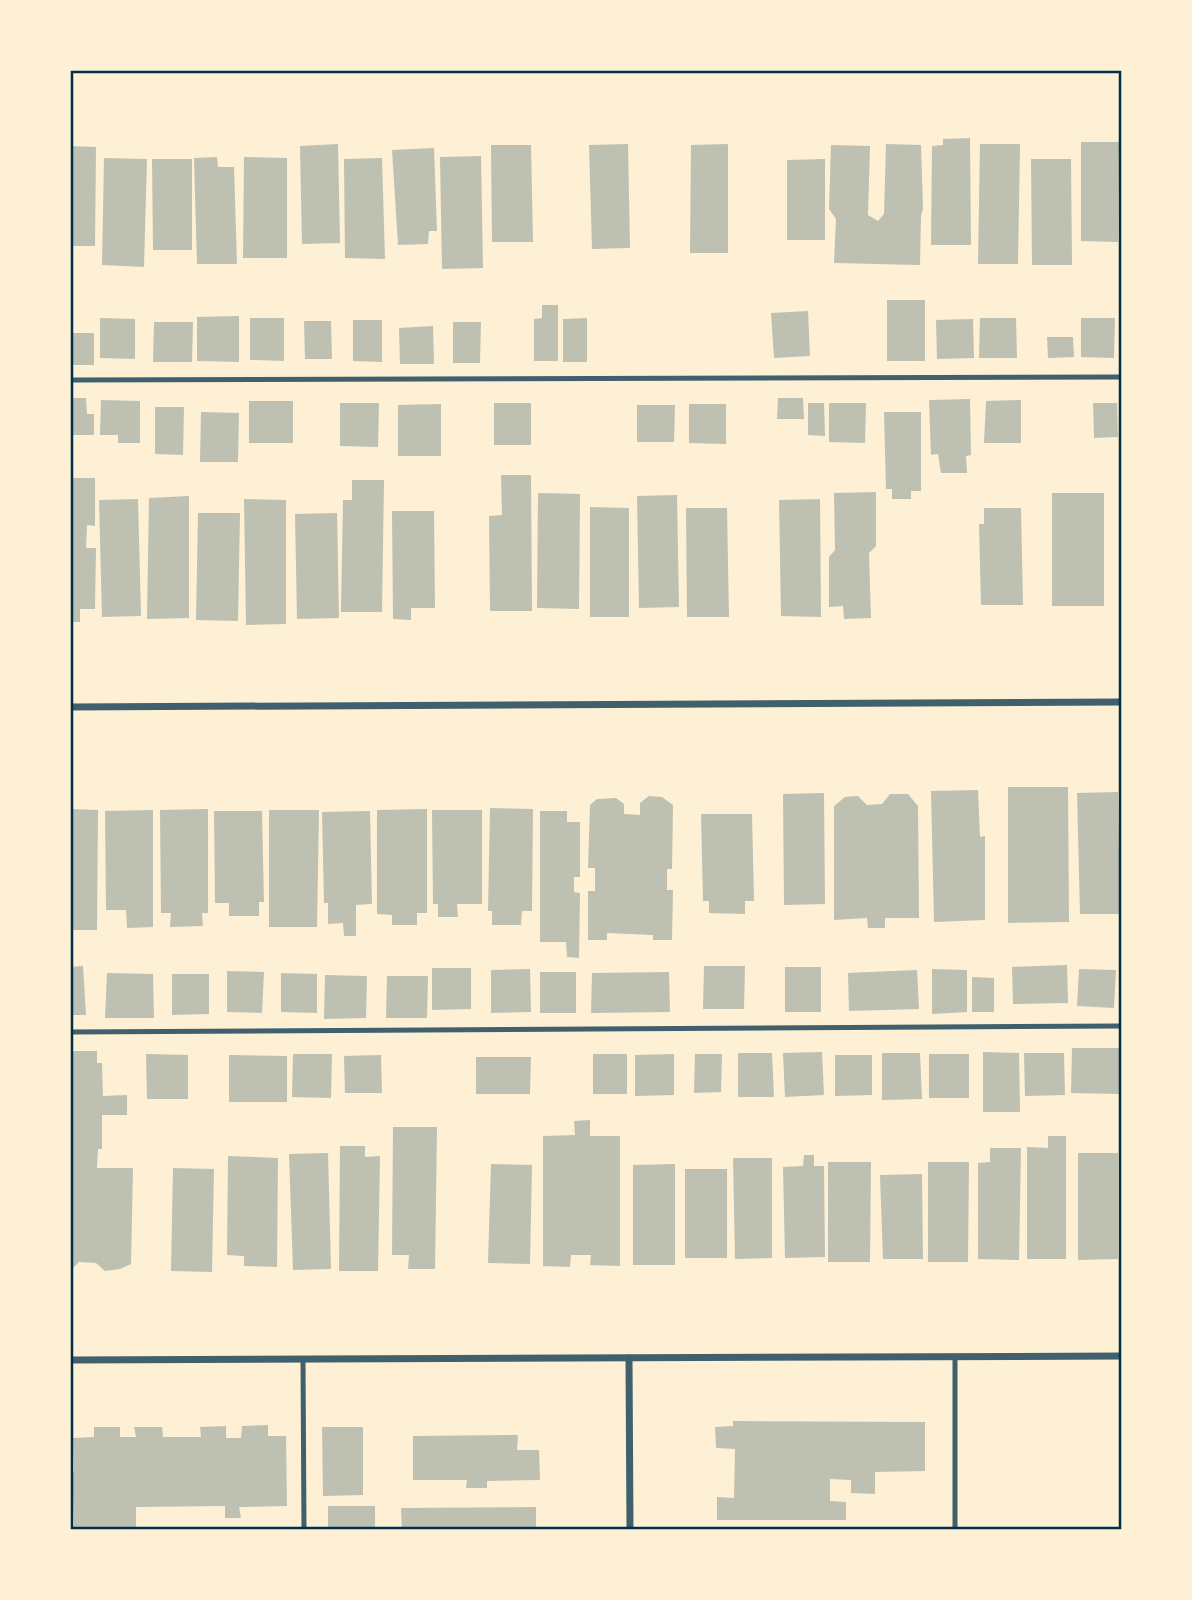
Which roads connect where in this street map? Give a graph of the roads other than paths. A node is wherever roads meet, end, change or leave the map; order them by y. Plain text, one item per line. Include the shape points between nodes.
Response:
1 (1122, 377) edge
2 (70, 380) edge
3 (1122, 702) edge
4 (70, 707) edge
5 (1122, 1026) edge
6 (70, 1032) edge
7 (1122, 1356) edge
8 (955, 1357) junction
9 (629, 1358) junction
10 (303, 1359) junction
11 (70, 1360) edge
12 (304, 1530) edge
13 (630, 1530) edge
14 (955, 1530) edge

1 - 2 lane
3 - 4 street
5 - 6 lane
7 - 8 street
8 - 9 street
8 - 14 lane
9 - 10 street
9 - 13 street
10 - 11 street
10 - 12 lane

